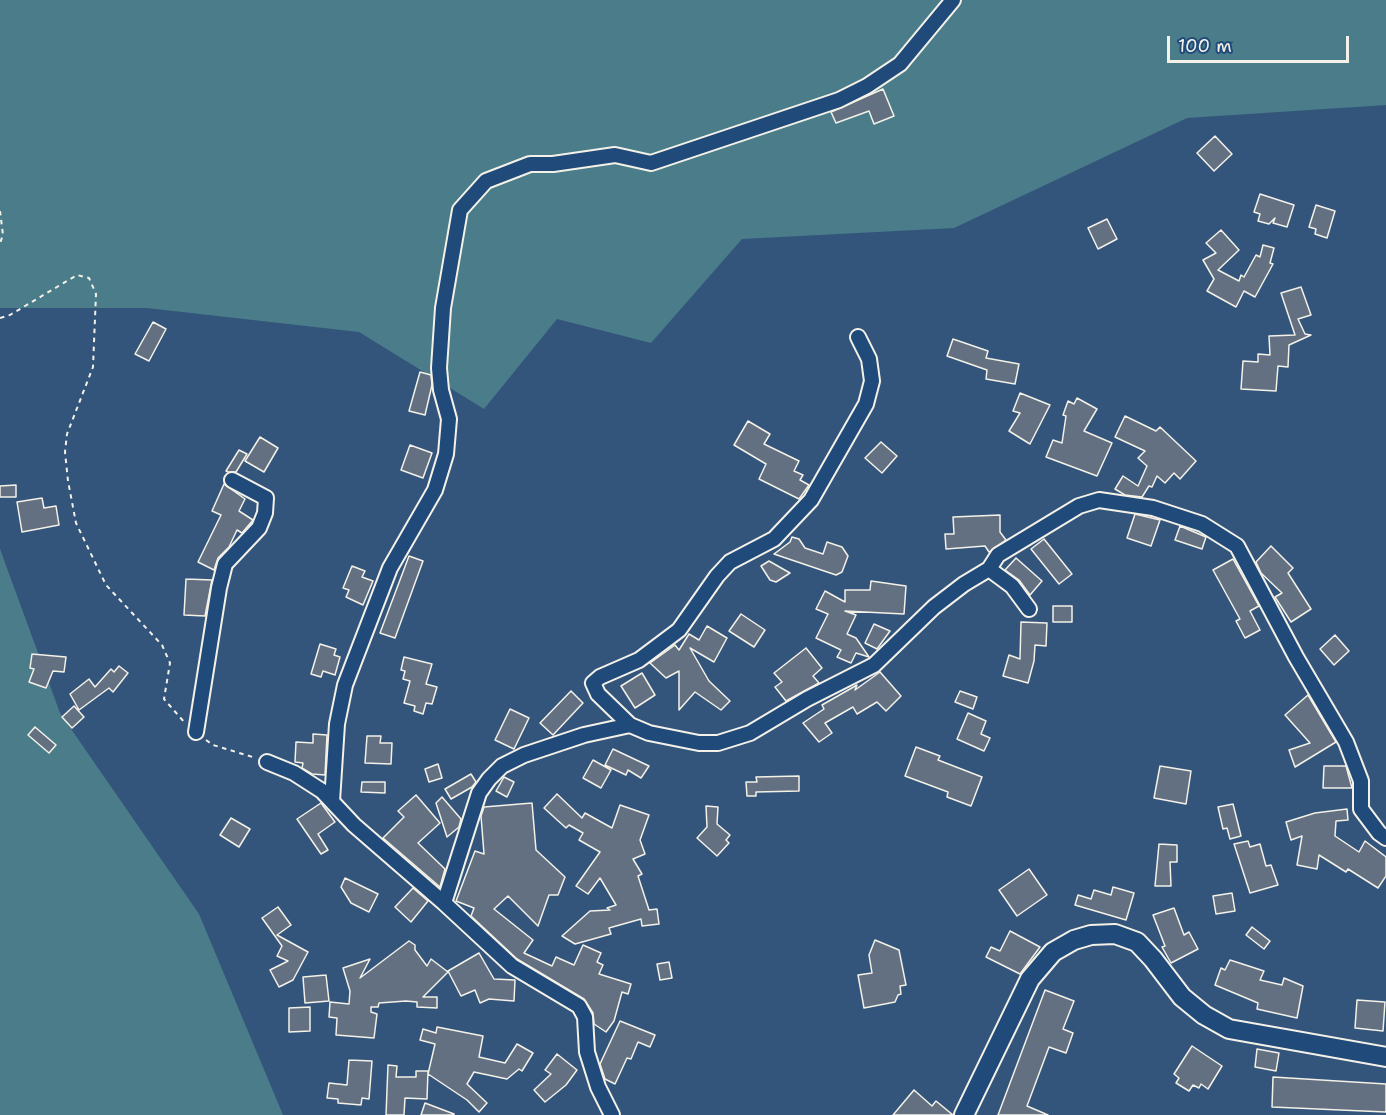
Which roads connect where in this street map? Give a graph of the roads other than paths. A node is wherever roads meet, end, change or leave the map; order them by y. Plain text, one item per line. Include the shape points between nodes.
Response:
1 (953, 0) edge
2 (858, 337) dead end
3 (232, 480) dead end
4 (990, 569) junction
5 (1029, 609) dead end
6 (630, 725) junction
7 (196, 732) road end
8 (267, 762) road end
9 (332, 801) junction
10 (1386, 838) edge
11 (444, 903) junction
12 (1386, 1057) edge
13 (612, 1115) edge
14 (964, 1115) edge

1 - 9 street via 900,64 839,100 651,163 615,155 530,164 486,181 460,210 443,308 439,368 449,419 447,454 435,490 390,568 345,685 337,724
2 - 6 street via 869,359 872,381 866,405 811,500 774,539 730,562 679,630 639,660 592,683
3 - 7 street via 266,498 265,513 259,528 225,564
4 - 5 street via 1012,586
4 - 6 street via 934,607 874,665 750,733 718,743 699,743
4 - 10 street via 998,555 1022,538 1079,506 1100,500 1178,515 1221,534 1237,546 1346,742 1361,781 1361,809
6 - 11 street via 558,742 502,766 479,794
8 - 9 street via 294,772
9 - 11 street
11 - 13 street via 512,966 579,1006 585,1017 587,1052
12 - 14 main road via 1229,1029 1182,997 1137,942 1103,933 1074,940 1053,952 1030,979

